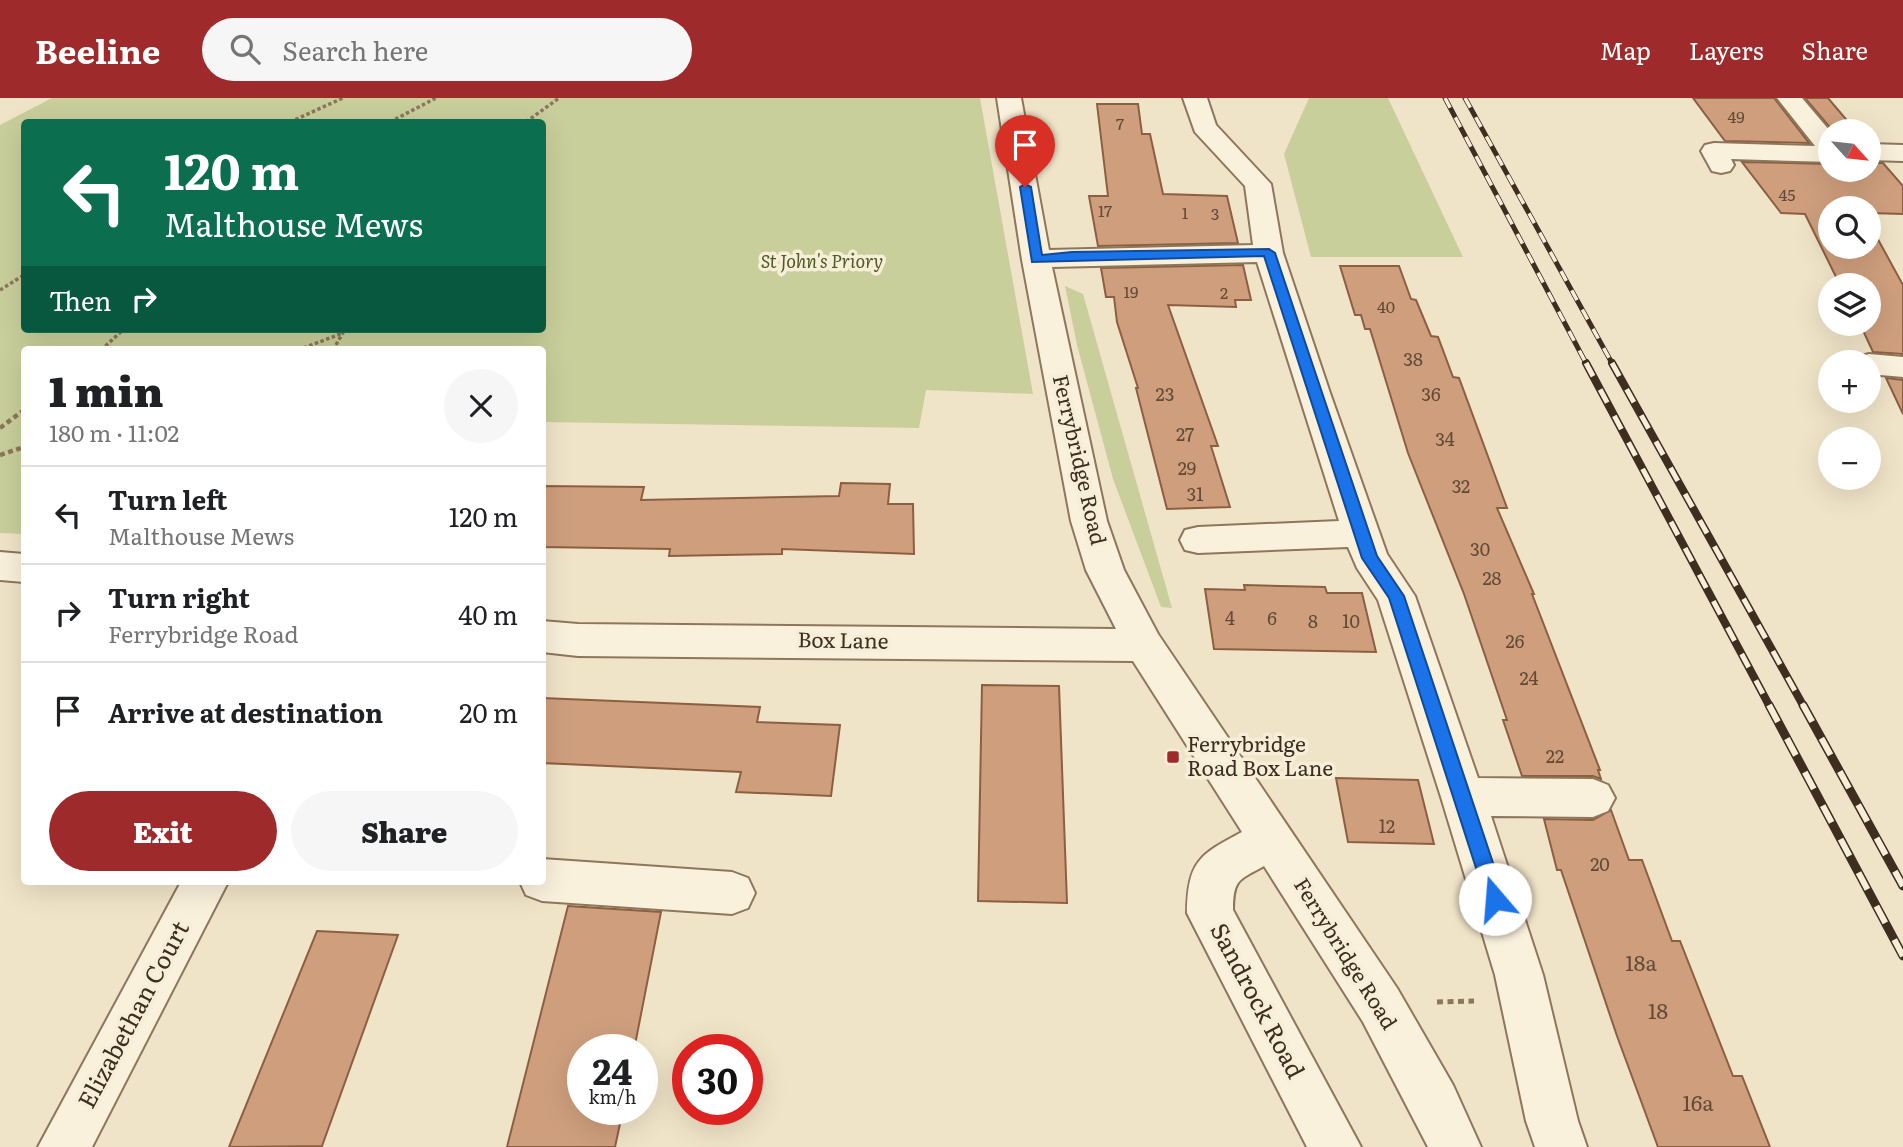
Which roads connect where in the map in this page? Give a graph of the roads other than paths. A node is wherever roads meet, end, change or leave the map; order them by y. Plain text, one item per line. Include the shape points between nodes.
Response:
1 (1009, 98) edge
2 (1195, 98) edge
3 (1789, 98) edge
4 (1818, 143) edge
5 (1818, 152) edge
6 (1881, 152) edge
7 (1903, 153) edge
8 (1721, 165) dead end
9 (1269, 253) junction
10 (1036, 260) junction
11 (1881, 365) edge
12 (1903, 367) edge
13 (1362, 533) junction
14 (1198, 540) dead end
15 (0, 566) edge
16 (21, 568) edge
17 (546, 636) edge
18 (1144, 645) junction
19 (1463, 797) junction
20 (1593, 798) dead end
21 (1271, 839) junction
22 (546, 880) edge
23 (203, 885) edge
24 (732, 893) dead end
25 (64, 1147) edge
26 (1335, 1147) edge
27 (1455, 1147) edge
28 (1561, 1147) edge

1 - 10 street, Ferrybridge Road
2 - 9 street via 1204,127 1258,184
3 - 4 street
5 - 8 street via 1714,151
6 - 7 street
9 - 10 street
9 - 13 street
10 - 18 street, Ferrybridge Road via 1089,521 1105,570
11 - 12 street
13 - 14 street
13 - 19 street via 1370,558 1396,596
15 - 16 street
17 - 18 street, Box Lane
18 - 21 street, Ferrybridge Road
19 - 20 street
19 - 28 street via 1502,988
21 - 26 street, Sandrock Road via 1222,866 1210,883 1210,913
21 - 27 street, Ferrybridge Road via 1380,1005
22 - 24 street
23 - 25 street, Elizabethan Court

